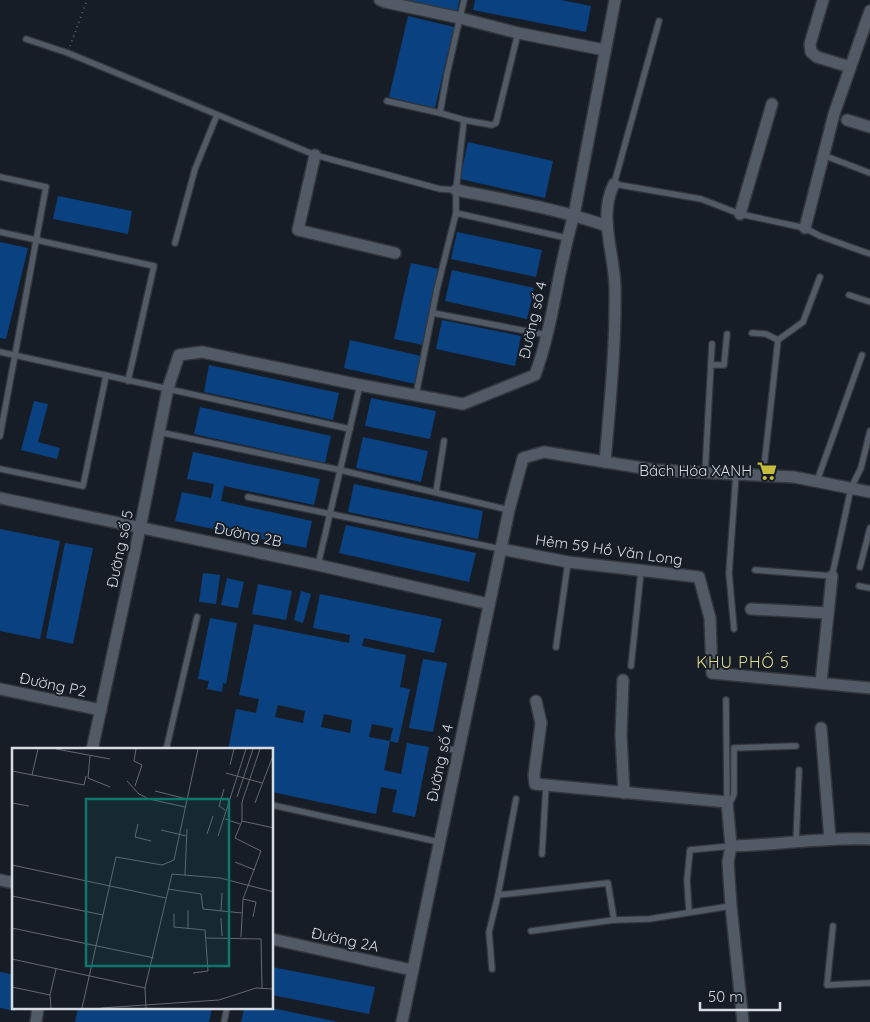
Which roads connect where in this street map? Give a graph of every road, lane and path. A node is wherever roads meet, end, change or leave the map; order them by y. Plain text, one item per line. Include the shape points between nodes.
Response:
1 (87, 0) edge
2 (380, 0) edge
3 (464, 0) edge
4 (823, 0) edge
5 (611, 1) edge
6 (870, 11) edge
7 (460, 18) junction
8 (659, 21) dead end
9 (518, 33) junction
10 (26, 39) dead end
11 (604, 50) junction
12 (68, 53) junction
13 (850, 67) junction
14 (387, 101) dead end
15 (772, 104) dead end
16 (440, 113) junction
17 (217, 115) junction
18 (464, 120) junction
19 (847, 120) dead end
20 (870, 127) edge
21 (314, 154) junction
22 (823, 155) junction
23 (870, 173) edge
24 (0, 177) edge
25 (614, 184) junction
26 (456, 190) junction
27 (456, 214) junction
28 (574, 214) junction
29 (740, 214) junction
30 (607, 226) junction
31 (805, 228) junction
32 (0, 232) edge
33 (567, 238) junction
34 (35, 240) junction
35 (175, 244) dead end
36 (395, 253) dead end
37 (870, 254) edge
38 (820, 277) dead end
39 (849, 295) dead end
40 (870, 302) edge
41 (433, 313) junction
42 (752, 333) dead end
43 (727, 334) dead end
44 (547, 335) junction
45 (778, 340) junction
46 (712, 344) dead end
47 (0, 352) edge
48 (15, 355) junction
49 (179, 355) joint
50 (862, 355) dead end
51 (711, 365) junction
52 (106, 376) junction
53 (128, 381) junction
54 (360, 385) junction
55 (168, 388) junction
56 (416, 395) junction
57 (350, 429) junction
58 (159, 432) junction
59 (870, 432) edge
60 (0, 436) edge
61 (444, 442) dead end
62 (605, 462) junction
63 (0, 469) edge
64 (340, 470) junction
65 (705, 473) junction
66 (736, 474) junction
67 (763, 476) junction
68 (817, 481) junction
69 (851, 488) junction
70 (436, 492) junction
71 (870, 492) edge
72 (248, 497) dead end
73 (0, 498) edge
74 (509, 510) junction
75 (330, 514) junction
76 (140, 528) junction
77 (870, 528) edge
78 (500, 549) junction
79 (568, 562) junction
80 (318, 565) junction
81 (860, 567) dead end
82 (755, 570) dead end
83 (641, 571) junction
84 (832, 576) junction
85 (859, 586) dead end
86 (870, 588) edge
87 (489, 604) junction
88 (751, 609) dead end
89 (828, 613) junction
90 (197, 617) dead end
91 (734, 628) dead end
92 (556, 647) dead end
93 (631, 666) dead end
94 (623, 680) dead end
95 (821, 682) junction
96 (870, 688) edge
97 (0, 689) edge
98 (726, 700) dead end
99 (536, 701) dead end
100 (101, 710) junction
101 (821, 728) dead end
102 (796, 746) dead end
103 (92, 748) edge
104 (166, 748) edge
105 (445, 749) dead end
106 (458, 750) junction
107 (798, 770) dead end
108 (546, 786) junction
109 (624, 793) junction
110 (516, 799) dead end
111 (727, 802) junction
112 (274, 805) edge
113 (830, 839) junction
114 (870, 839) edge
115 (439, 842) junction
116 (796, 843) junction
117 (731, 846) junction
118 (542, 854) dead end
119 (498, 895) junction
120 (731, 906) junction
121 (689, 912) junction
122 (614, 920) junction
123 (832, 926) dead end
124 (531, 931) dead end
125 (274, 939) edge
126 (492, 969) dead end
127 (412, 970) junction
128 (870, 983) edge
129 (402, 1022) edge
130 (743, 1022) edge

1 - 12 path
2 - 7 street
3 - 7 lane
4 - 13 street via 810,44 811,52 817,57
5 - 11 street, Đường số 4
6 - 13 street
7 - 9 street
7 - 16 lane
8 - 25 lane
9 - 11 street
9 - 18 lane via 496,123
10 - 12 lane
11 - 28 street, Đường số 4
12 - 17 lane
13 - 22 street
14 - 16 lane
15 - 29 street
16 - 18 lane
17 - 21 lane
17 - 35 lane via 195,169
18 - 26 lane
19 - 20 street
21 - 26 lane via 440,189
21 - 36 street via 298,230
22 - 23 lane
22 - 31 street
24 - 34 lane via 46,187
25 - 29 lane via 701,199
25 - 30 street via 608,195
26 - 27 lane
26 - 28 street
27 - 33 lane
27 - 41 lane
28 - 30 street
28 - 33 street, Đường số 4
29 - 31 lane
30 - 62 street via 615,284
31 - 37 lane
32 - 34 lane
33 - 44 street, Đường số 4
34 - 48 lane
34 - 53 lane via 154,266
38 - 45 lane via 803,322
39 - 40 lane
41 - 44 lane
41 - 56 lane
42 - 45 lane via 766,334
43 - 51 lane via 724,365
44 - 56 street, Đường số 4 via 535,375 463,404
45 - 67 lane
46 - 51 lane
47 - 48 lane
48 - 52 lane
48 - 60 lane
49 - 54 street, Đường số 4 via 202,352
49 - 55 street, Đường số 5
50 - 68 lane
51 - 65 lane
52 - 53 lane
52 - 63 lane via 83,486
53 - 55 lane
54 - 56 street, Đường số 4
54 - 57 lane
55 - 57 lane
55 - 58 street, Đường số 5
57 - 64 lane
58 - 64 lane
58 - 76 street, Đường số 5
59 - 69 lane via 861,468
61 - 70 lane
62 - 65 street
62 - 74 street, Đường số 4 via 544,452 523,458
64 - 70 lane
64 - 75 lane
65 - 66 street
66 - 67 street
66 - 91 lane via 730,573
67 - 68 street
68 - 69 street
69 - 71 street
69 - 84 lane
70 - 74 lane
72 - 75 lane
73 - 76 street, Đường 2B
74 - 78 street, Đường số 4
75 - 78 lane
75 - 80 lane
76 - 80 street, Đường 2B
76 - 100 street, Đường số 5
77 - 81 lane
78 - 79 street, Hẻm 59 Hồ Văn Long
78 - 87 street, Đường số 4
79 - 83 street, Hẻm 59 Hồ Văn Long
79 - 92 lane
80 - 87 street, Đường 2B
82 - 84 lane
83 - 93 lane
83 - 95 street, Hẻm 59 Hồ Văn Long via 699,577 710,618 712,673
84 - 89 street
85 - 86 lane
87 - 106 street, Đường số 4
88 - 89 street
89 - 95 street
90 - 104 lane
94 - 109 street
95 - 96 street, Hẻm 59 Hồ Văn Long
97 - 100 street, Đường P2
98 - 111 lane
99 - 108 street via 541,723 535,784
100 - 103 street, Đường số 5
101 - 113 street
102 - 111 lane via 734,748 734,794
105 - 106 lane
106 - 115 street, Đường số 4
107 - 116 lane
108 - 109 street
108 - 118 lane
109 - 111 street
110 - 119 lane
111 - 117 street
112 - 115 lane
113 - 114 street
113 - 116 street
115 - 127 street, Đường số 4
116 - 117 street
117 - 120 street via 728,862
117 - 121 lane via 690,850 687,880
119 - 122 lane via 608,883
119 - 126 lane via 489,932
120 - 121 lane
120 - 130 street
121 - 122 lane via 649,919
122 - 124 lane
123 - 128 lane via 827,985
125 - 127 street, Đường 2A
127 - 129 street, Đường số 4

